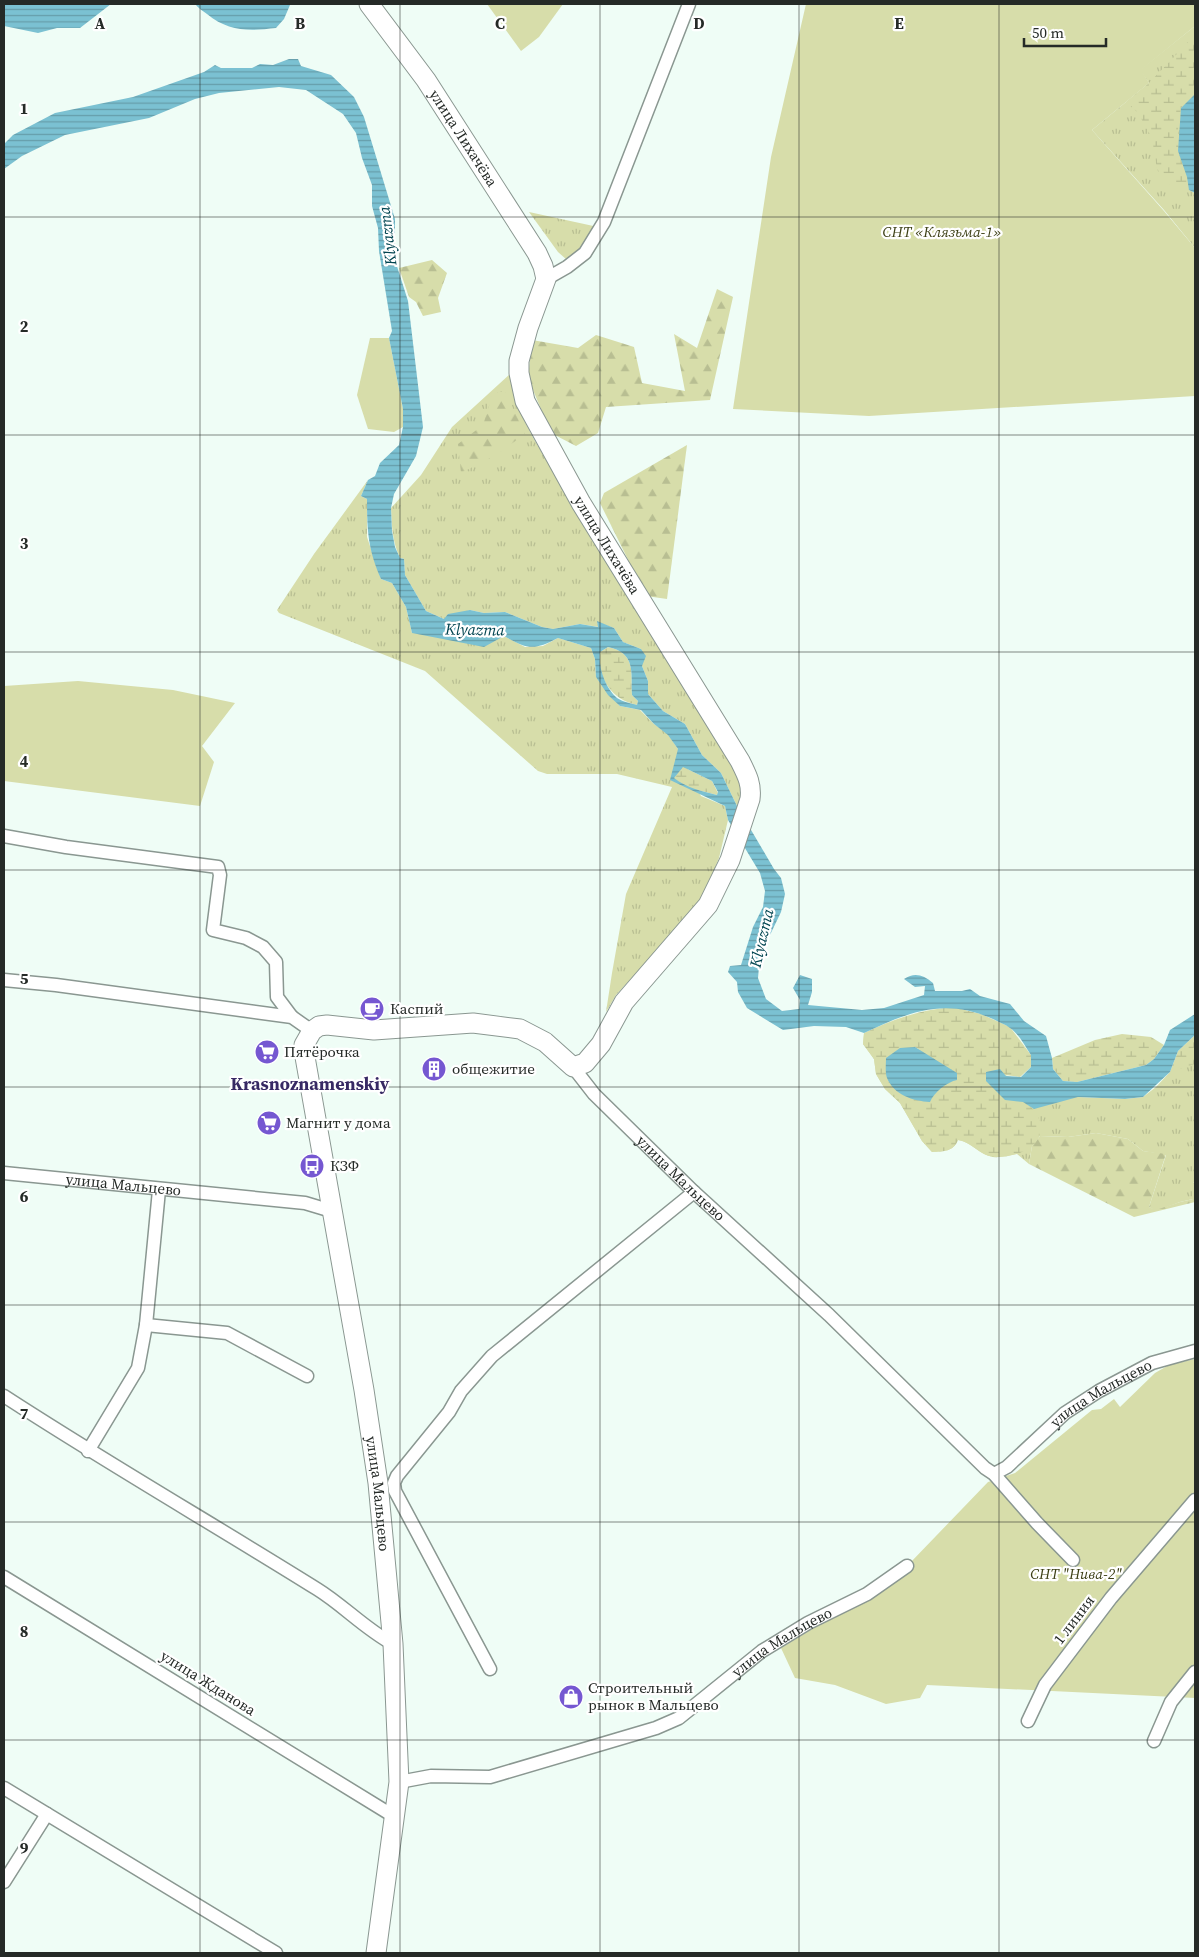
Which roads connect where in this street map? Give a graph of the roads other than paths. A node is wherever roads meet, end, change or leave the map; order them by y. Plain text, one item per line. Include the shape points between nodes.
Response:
1 (369, 4) edge
2 (689, 4) edge
3 (546, 279) junction
4 (4, 836) edge
5 (4, 980) edge
6 (292, 1017) junction
7 (312, 1031) junction
8 (573, 1067) junction
9 (4, 1173) edge
10 (159, 1190) junction
11 (694, 1192) junction
12 (332, 1209) junction
13 (146, 1325) junction
14 (1195, 1351) edge
15 (307, 1376) dead end
16 (4, 1396) edge
17 (88, 1451) junction
18 (994, 1474) junction
19 (386, 1483) junction
20 (1195, 1500) edge
21 (1073, 1560) dead end
22 (907, 1566) dead end
23 (4, 1577) edge
24 (393, 1644) junction
25 (490, 1669) dead end
26 (1195, 1672) edge
27 (1028, 1721) dead end
28 (1154, 1741) dead end
29 (399, 1782) junction
30 (4, 1788) edge
31 (47, 1814) junction
32 (395, 1817) junction
33 (4, 1882) edge
34 (276, 1953) edge
35 (376, 1953) edge

1 - 3 street, улица Лихачёва via 426,80 537,253
2 - 3 street via 604,222 585,253
3 - 8 street, улица Лихачёва via 519,361 525,401 581,503 751,784 750,799 730,860 708,906 624,1002 601,1044 585,1064
4 - 6 street via 218,867 220,876 213,930 246,938 263,947 276,962 277,997
5 - 6 street
6 - 7 street
7 - 8 street, улица Мальцево via 327,1025 374,1030 474,1023 520,1028 545,1042
7 - 12 street, улица Мальцево via 304,1045 305,1057
8 - 11 street, улица Мальцево via 594,1094
9 - 10 street, улица Мальцево
10 - 12 street, улица Мальцево via 306,1203
10 - 13 street
11 - 18 street, улица Мальцево via 829,1315
11 - 19 street via 492,1356 461,1391 449,1412 397,1476
12 - 19 street, улица Мальцево via 364,1390
13 - 15 street via 228,1333
13 - 17 street via 138,1368
14 - 18 street, улица Мальцево via 1152,1363 1099,1391 1065,1413 1007,1467
16 - 17 street
17 - 24 street via 319,1590 375,1634
18 - 21 street, улица Мальцево
19 - 24 street, улица Мальцево
19 - 25 street via 394,1491
20 - 27 street, 1 линия via 1110,1598 1044,1685
22 - 29 street, улица Мальцево via 867,1594 808,1623 762,1651 679,1718 656,1728 490,1777 431,1776
23 - 32 street, улица Жданова
24 - 29 street, улица Мальцево
26 - 28 street via 1171,1702
29 - 32 street, улица Мальцево
30 - 31 street
31 - 33 street
31 - 34 street
32 - 35 street, улица Мальцево

